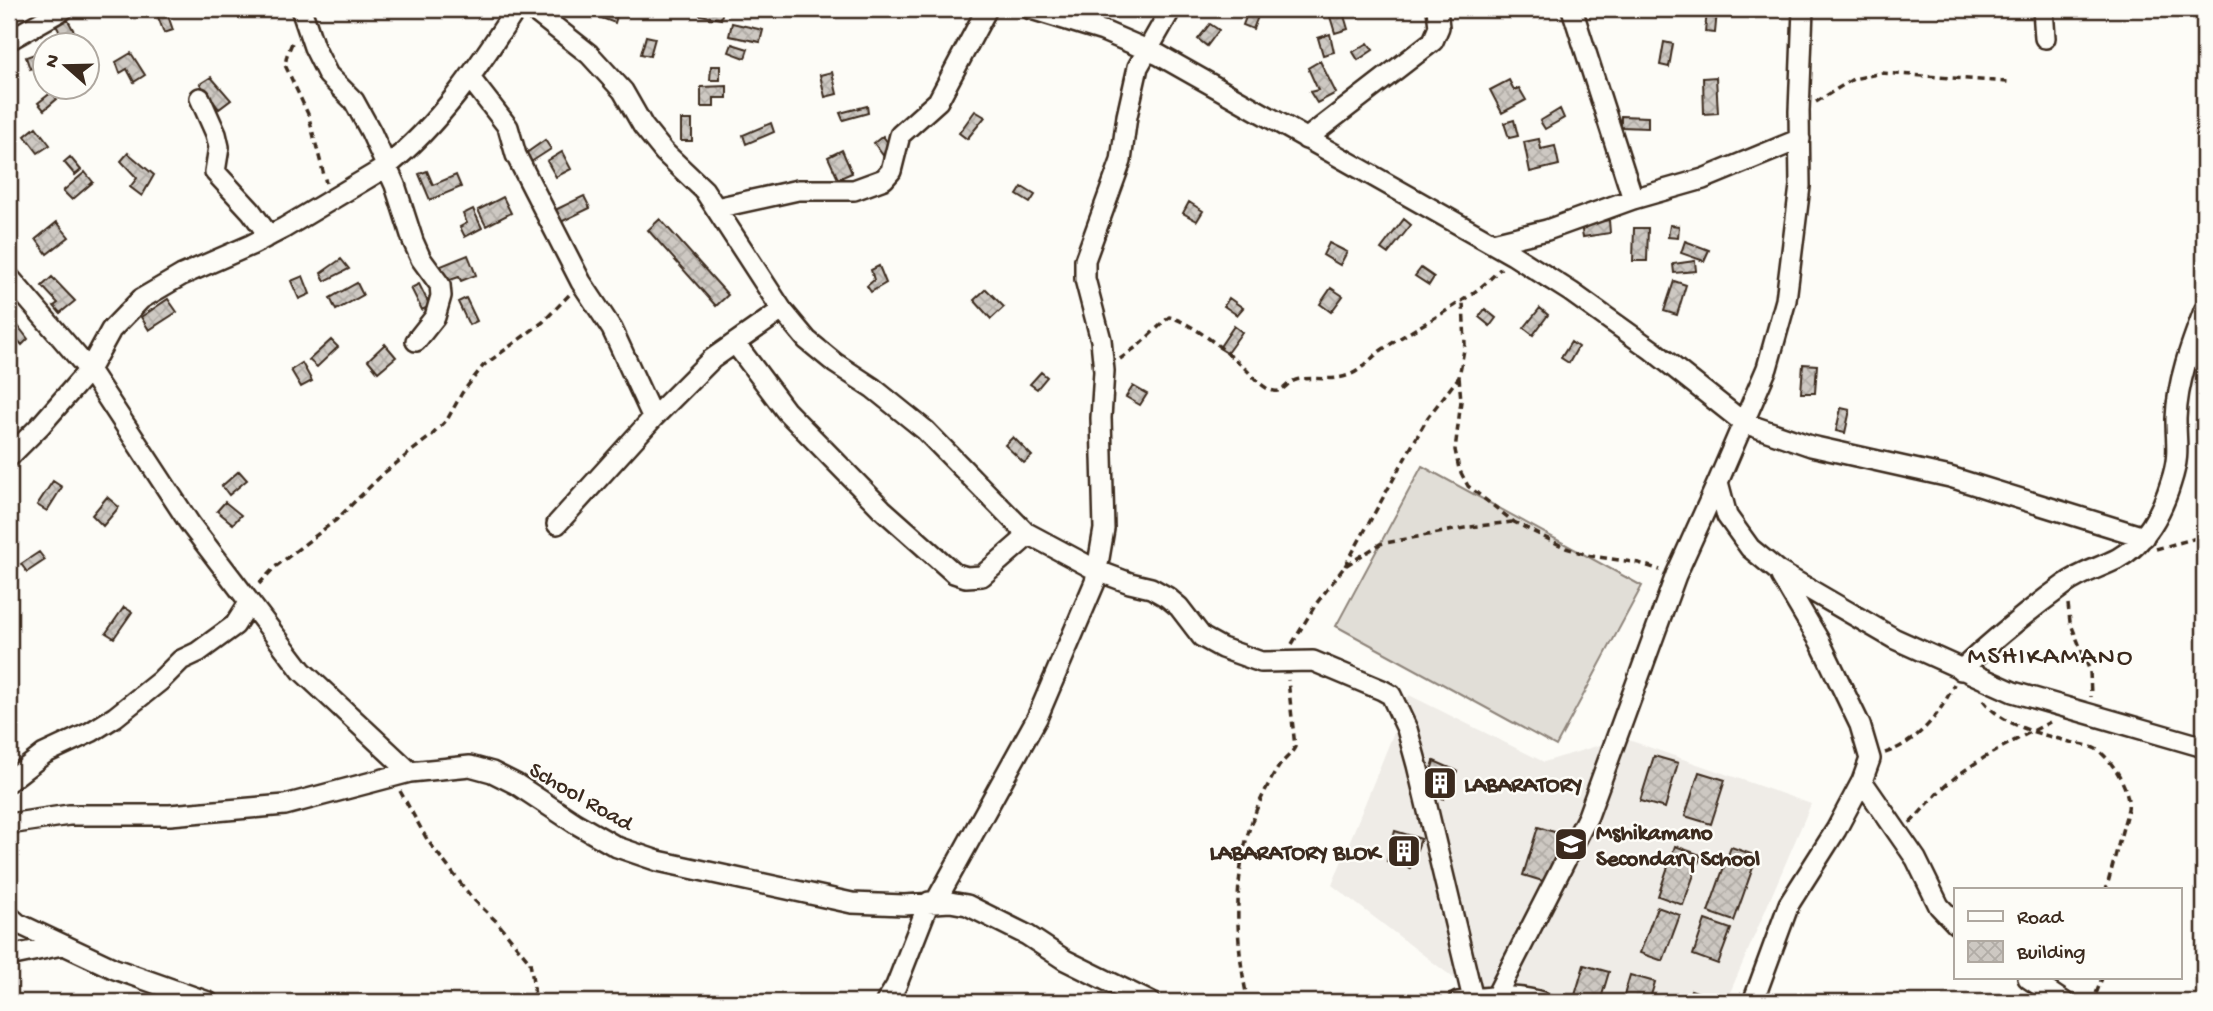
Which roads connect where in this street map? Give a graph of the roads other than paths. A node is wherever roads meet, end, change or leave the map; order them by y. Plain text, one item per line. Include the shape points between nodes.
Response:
1 (64, 9) edge
2 (516, 9) edge
3 (532, 9) edge
4 (987, 9) edge
5 (1031, 9) edge
6 (1171, 9) edge
7 (1437, 9) edge
8 (1572, 9) edge
9 (1803, 9) edge
10 (2042, 9) edge
11 (303, 15) edge
12 (33, 17) edge
13 (2045, 38) dead end
14 (9, 40) edge
15 (1147, 49) junction
16 (470, 78) junction
17 (200, 98) dead end
18 (1306, 139) junction
19 (1800, 139) junction
20 (386, 167) junction
21 (1633, 199) junction
22 (716, 208) junction
23 (269, 236) junction
24 (1493, 243) junction
25 (9, 277) edge
26 (782, 310) junction
27 (2204, 311) edge
28 (416, 341) dead end
29 (735, 343) junction
30 (89, 370) junction
31 (653, 418) junction
32 (1744, 422) junction
33 (9, 457) edge
34 (1718, 482) junction
35 (557, 524) dead end
36 (1029, 535) junction
37 (2144, 537) junction
38 (1098, 570) junction
39 (1778, 571) junction
40 (248, 601) junction
41 (1965, 672) junction
42 (2204, 747) edge
43 (401, 774) junction
44 (9, 781) edge
45 (1862, 781) junction
46 (9, 824) edge
47 (933, 902) junction
48 (9, 916) edge
49 (1954, 922) edge
50 (62, 945) junction
51 (9, 956) edge
52 (2030, 979) edge
53 (1495, 998) junction
54 (1466, 1000) edge
55 (208, 1002) edge
56 (886, 1002) edge
57 (1150, 1002) edge
58 (1542, 1002) edge
59 (1753, 1002) edge
60 (2064, 1002) edge

1 - 12 street
2 - 16 street
3 - 22 street via 611,77 643,126
4 - 22 street via 938,101 900,135 891,171 884,179 854,190 798,190
5 - 15 street
6 - 15 street
7 - 18 street via 1439,27 1433,41
8 - 21 street
9 - 19 street
10 - 13 street
11 - 20 street via 320,61 354,101
12 - 14 street
15 - 18 street
15 - 38 street via 1134,79 1118,172 1085,260 1104,371 1104,529
16 - 20 street via 425,131
16 - 31 street via 508,127 516,155 581,282 608,322
17 - 23 street via 219,147 215,172
18 - 24 street
19 - 21 street via 1703,179
19 - 32 street via 1800,186 1786,300 1767,368
20 - 23 street
20 - 28 street via 413,242 441,289 435,317
21 - 24 street via 1547,230
22 - 26 street
23 - 30 street via 141,299 111,330
24 - 32 street via 1571,292
25 - 30 street
26 - 29 street
26 - 36 street via 807,340 925,430
27 - 37 street via 2182,381 2174,470 2160,510
29 - 31 street via 712,359
29 - 36 street via 786,411 882,509 954,573 982,576
30 - 33 street
30 - 40 street via 190,524
31 - 35 street
32 - 34 street
32 - 37 street via 1811,446 1950,477
34 - 39 street via 1727,516 1750,548
34 - 53 street via 1676,575 1588,816
36 - 38 street
37 - 41 street via 2132,550 2065,584 2008,627
38 - 47 street via 1037,718
38 - 54 street via 1167,597 1202,637 1222,648 1261,662 1313,661 1391,695 1417,765
39 - 41 street via 1895,639
39 - 45 street via 1820,642 1860,725 1870,759
40 - 43 street via 302,671
40 - 44 street via 235,625 181,660 115,717 44,754
41 - 42 street via 2013,692
43 - 46 street, School Road via 285,805 170,815 69,814
43 - 47 street, School Road via 470,766 492,772 617,847 695,870 852,903
45 - 49 street via 1916,859 1939,906
45 - 59 street via 1824,852 1789,904
47 - 56 street
47 - 57 street, School Road via 967,905
48 - 50 street
50 - 51 street
50 - 55 street
52 - 60 street
53 - 54 street
53 - 58 street

